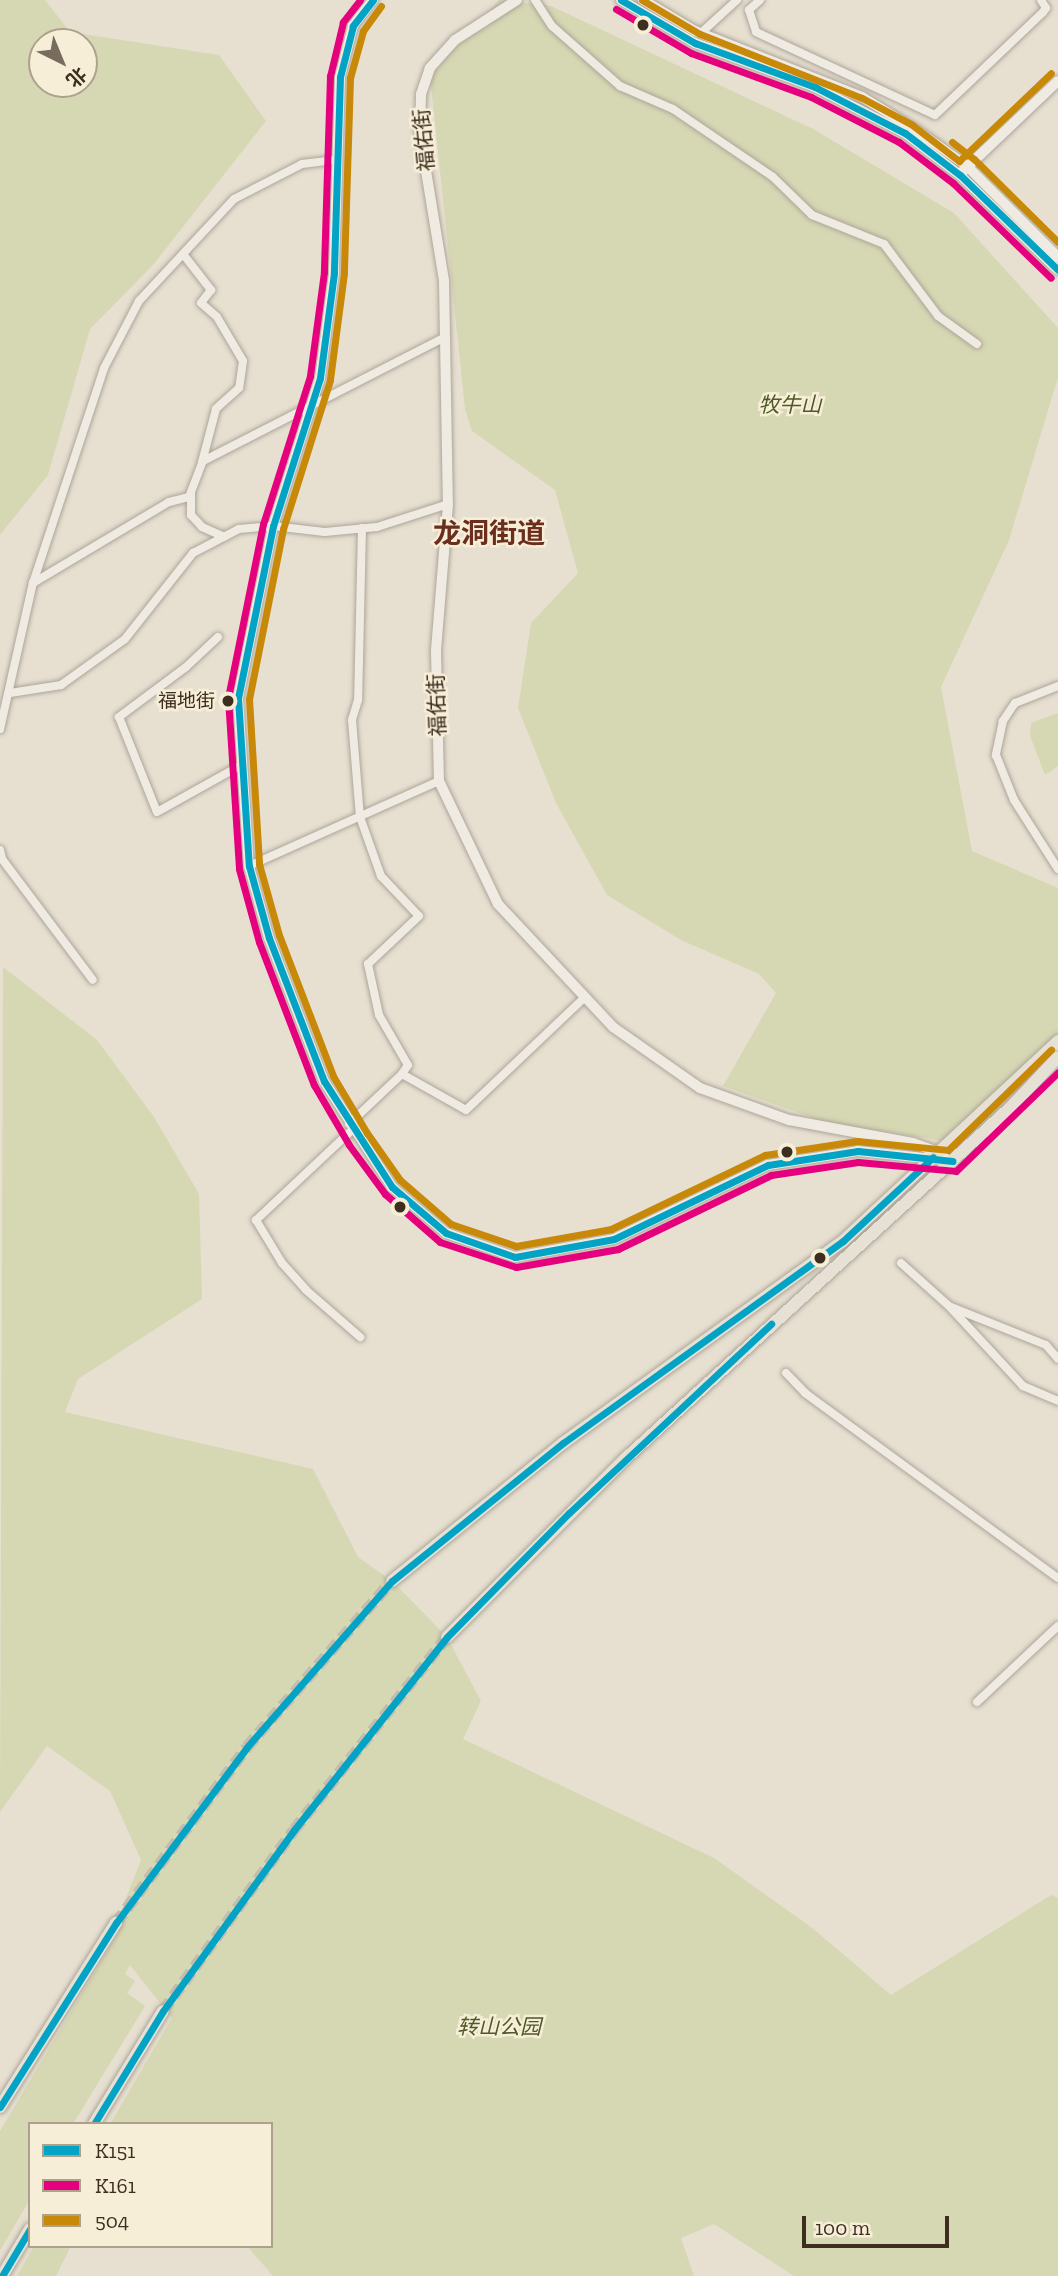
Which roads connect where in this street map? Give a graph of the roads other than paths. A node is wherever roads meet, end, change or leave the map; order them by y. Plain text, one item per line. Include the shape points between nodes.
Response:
1 (373, 0) edge
2 (517, 0) edge
3 (535, 0) edge
4 (621, 0) edge
5 (643, 0) edge
6 (737, 0) edge
7 (760, 0) edge
8 (1041, 0) edge
9 (701, 33) junction
10 (1058, 81) edge
11 (336, 160) junction
12 (964, 171) junction
13 (183, 254) junction
14 (1058, 257) edge
15 (1058, 270) edge
16 (445, 337) junction
17 (977, 344) dead end
18 (312, 401) junction
19 (203, 461) junction
20 (189, 497) junction
21 (448, 504) junction
22 (273, 526) junction
23 (362, 528) junction
24 (224, 537) junction
25 (33, 583) junction
26 (218, 637) dead end
27 (1058, 686) edge
28 (10, 693) junction
29 (0, 729) edge
30 (243, 764) junction
31 (439, 781) junction
32 (360, 817) junction
33 (0, 850) edge
34 (249, 866) junction
35 (1058, 869) edge
36 (93, 979) dead end
37 (583, 999) junction
38 (1057, 1048) edge
39 (402, 1074) junction
40 (351, 1127) junction
41 (937, 1154) junction
42 (952, 1161) junction
43 (901, 1263) dead end
44 (949, 1306) junction
45 (360, 1337) dead end
46 (1058, 1359) edge
47 (786, 1373) dead end
48 (1058, 1401) edge
49 (1058, 1578) edge
50 (392, 1581) tunnel mouth
51 (1058, 1626) edge
52 (447, 1637) tunnel mouth
53 (978, 1702) dead end
54 (116, 1923) tunnel mouth
55 (163, 2011) tunnel mouth
56 (10, 2089) junction
57 (0, 2098) edge
58 (0, 2107) edge
59 (95, 2122) edge
60 (28, 2232) edge
61 (2, 2276) edge

1 - 11 street via 353,26 340,77
2 - 16 street, 福佑街 via 455,40 430,68 421,94 419,134 443,273
3 - 17 street via 552,26 620,86 673,109 773,177 812,215 884,244 938,317
4 - 12 main road via 695,43 857,107
5 - 9 main road
6 - 9 street
7 - 8 street via 749,10 756,32 935,115 1043,12 1046,8
9 - 12 main road via 862,97
10 - 12 street
11 - 13 street via 302,164 234,199
11 - 18 street via 334,273
12 - 14 main road
12 - 15 main road
13 - 19 street via 211,290 201,303 218,317 243,360 239,388 216,409
13 - 25 street via 139,301 104,368
16 - 18 street
16 - 21 street, 福佑街
18 - 19 street
18 - 22 street
19 - 20 street
20 - 24 street via 191,515 202,527
20 - 25 street via 169,502
21 - 23 street
21 - 31 street, 福佑街 via 436,650
22 - 23 street via 325,531
22 - 24 street via 239,529
22 - 30 street via 238,698
23 - 32 street via 358,700 352,720
24 - 28 street via 192,553 125,639 61,685
25 - 28 street
26 - 30 street via 119,717 157,812
27 - 35 street via 1015,703 1003,720 996,755 1014,800
28 - 29 street
30 - 34 street
31 - 32 street
31 - 37 street, 福佑街 via 498,904
32 - 34 street
32 - 39 street via 381,876 419,916 368,964 379,1015 408,1065
33 - 36 street via 2,859
34 - 40 street via 270,938 324,1080
37 - 39 street via 466,1110
37 - 41 street, 福佑街 via 613,1027 700,1088 789,1120
38 - 41 main road
38 - 42 main road
39 - 40 street
40 - 41 street via 392,1187 446,1233 515,1257 614,1239 768,1165 858,1151
40 - 45 street via 256,1220 282,1263
41 - 42 street, 福佑街
41 - 50 main road via 843,1241 563,1443
42 - 52 main road via 625,1460
43 - 44 street
44 - 46 street via 1046,1345
44 - 48 street via 1023,1386
47 - 49 street via 805,1393
51 - 53 street
54 - 56 main road
55 - 59 main road
56 - 57 street
56 - 58 main road
60 - 61 main road

